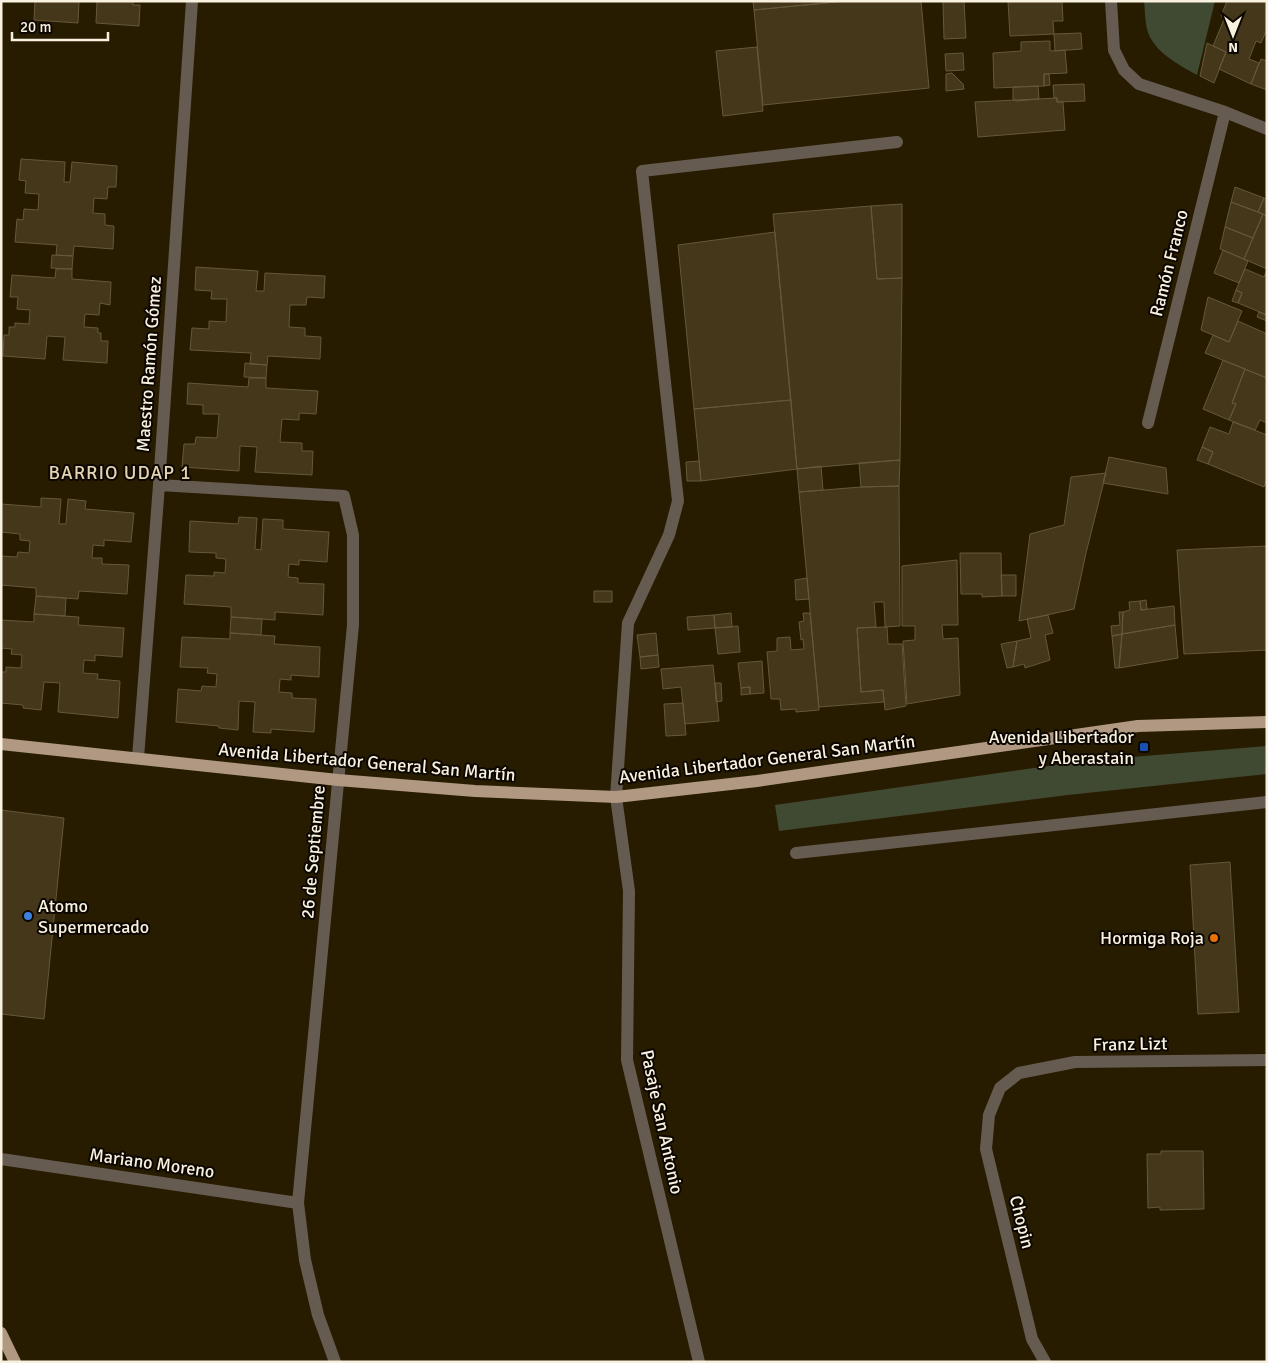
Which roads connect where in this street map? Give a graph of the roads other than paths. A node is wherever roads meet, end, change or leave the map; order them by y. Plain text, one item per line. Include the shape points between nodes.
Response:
1 (192, 1) edge
2 (1111, 1) edge
3 (1225, 112) junction
4 (1267, 129) edge
5 (897, 142) dead end
6 (1148, 423) dead end
7 (159, 485) junction
8 (1267, 722) edge
9 (1, 744) edge
10 (138, 758) junction
11 (338, 780) junction
12 (616, 797) junction
13 (1267, 802) edge
14 (796, 854) dead end
15 (1267, 1060) edge
16 (1000, 1088) joint
17 (1, 1159) edge
18 (298, 1203) junction
19 (1, 1333) edge
20 (15, 1362) edge
21 (335, 1362) edge
22 (699, 1362) edge
23 (1045, 1362) edge

1 - 7 street, Maestro Ramón Gómez
2 - 3 street via 1114,50 1124,70 1139,84
3 - 4 street
3 - 6 street, Ramón Franco
5 - 12 street, Pasaje San Antonio via 642,171 678,502 669,536 628,623
7 - 10 street, Maestro Ramón Gómez
7 - 11 street, 26 de Septiembre via 344,496 353,536 353,625
8 - 12 main road, Avenida Libertador General San Martín via 1138,726 756,781
9 - 10 main road, Avenida Libertador General San Martín
10 - 11 main road, Avenida Libertador General San Martín
11 - 12 main road, Avenida Libertador General San Martín via 475,791
11 - 18 street, 26 de Septiembre
12 - 22 street, Pasaje San Antonio via 629,891 627,1060
13 - 14 street
15 - 16 street, Franz Lizt via 1075,1062 1019,1073
16 - 23 street, Chopin via 989,1115 986,1149 1032,1339
17 - 18 street, Mariano Moreno
18 - 21 street, 26 de Septiembre via 318,1315
19 - 20 main road

